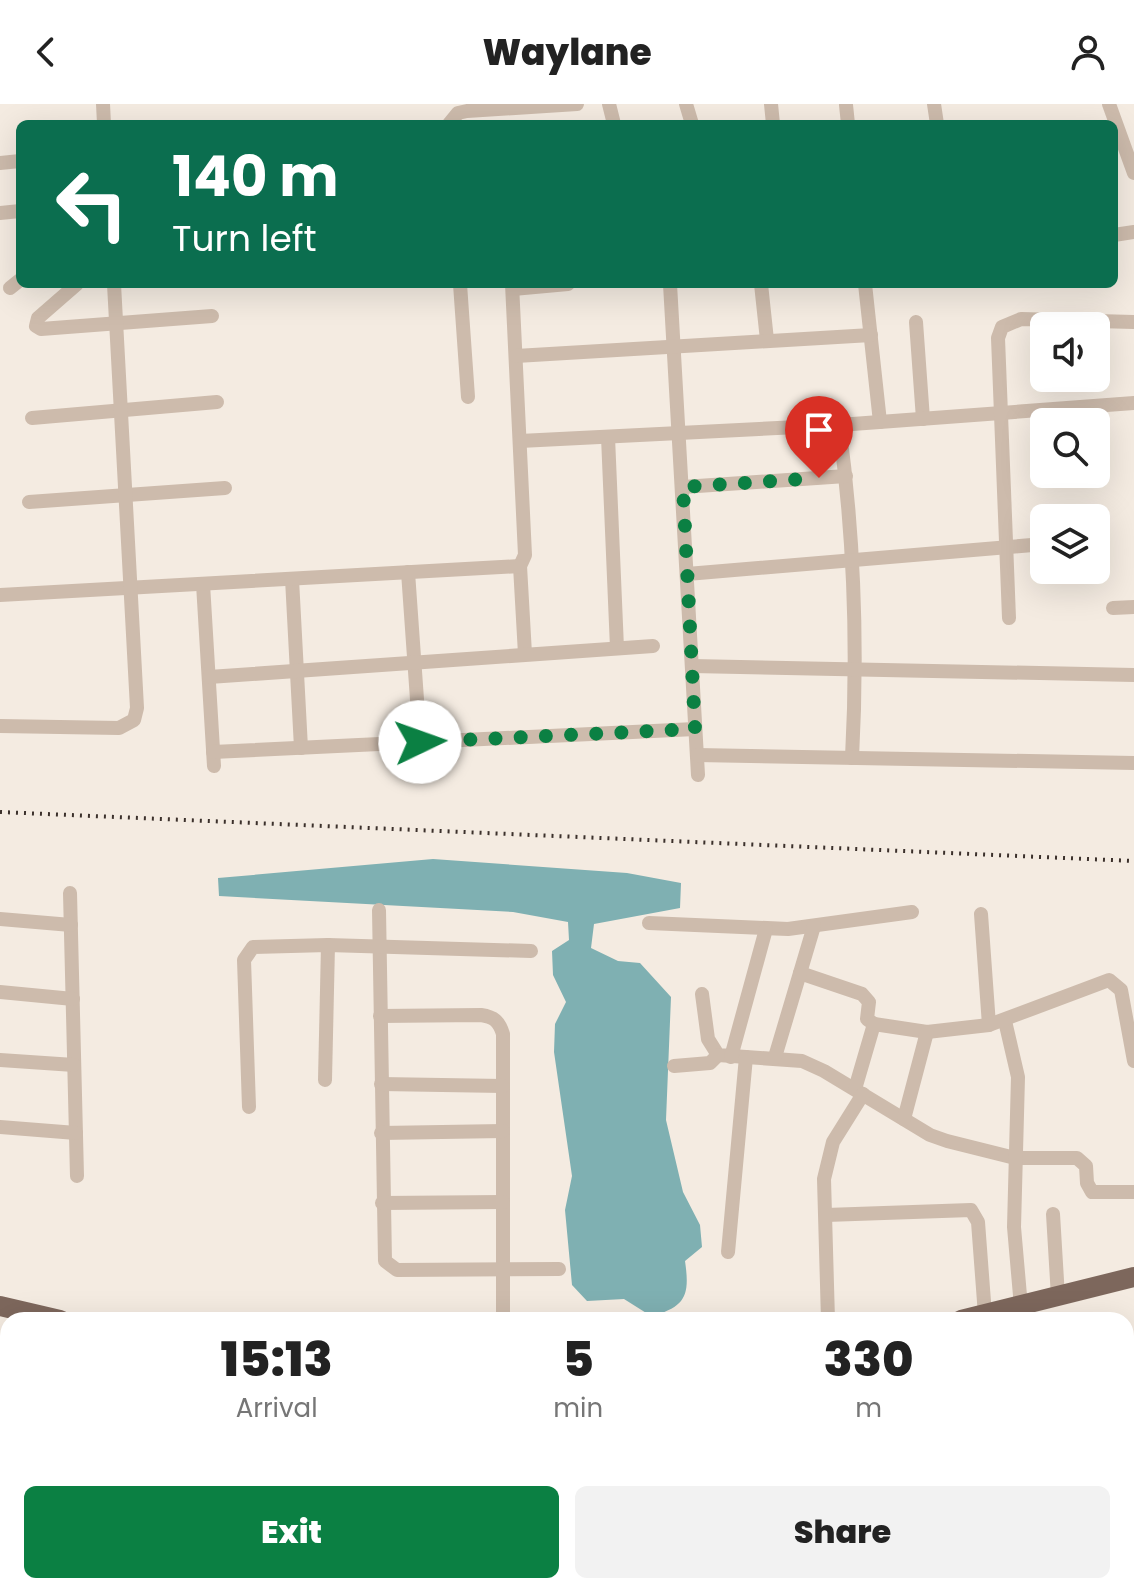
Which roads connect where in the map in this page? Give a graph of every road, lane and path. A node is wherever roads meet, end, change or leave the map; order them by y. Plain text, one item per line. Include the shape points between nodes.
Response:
1 (577, 104) edge
2 (467, 108) edge
3 (1118, 130) edge
4 (1125, 150) edge
5 (1134, 173) edge
6 (72, 288) edge
7 (114, 288) edge
8 (460, 288) edge
9 (512, 288) edge
10 (670, 288) edge
11 (761, 288) edge
12 (865, 288) edge
13 (212, 316) dead end
14 (916, 322) dead end
15 (1134, 322) edge
16 (117, 324) junction
17 (871, 335) junction
18 (767, 340) junction
19 (675, 345) junction
20 (516, 356) junction
21 (468, 397) dead end
22 (217, 402) dead end
23 (1134, 403) edge
24 (122, 410) junction
25 (1000, 413) junction
26 (32, 418) dead end
27 (923, 419) junction
28 (880, 422) junction
29 (839, 425) junction
30 (680, 433) junction
31 (608, 437) junction
32 (520, 441) junction
33 (846, 476) junction
34 (683, 487) junction
35 (225, 488) dead end
36 (127, 495) junction
37 (29, 502) dead end
38 (1030, 545) edge
39 (1006, 547) junction
40 (850, 560) junction
41 (520, 566) junction
42 (408, 572) junction
43 (687, 574) junction
44 (292, 579) junction
45 (203, 584) junction
46 (133, 588) junction
47 (0, 595) edge
48 (1134, 607) edge
49 (1113, 608) dead end
50 (1009, 618) dead end
51 (653, 646) dead end
52 (617, 648) junction
53 (525, 654) junction
54 (415, 662) junction
55 (692, 666) junction
56 (856, 670) junction
57 (297, 671) junction
58 (1134, 675) edge
59 (209, 677) junction
60 (0, 726) edge
61 (695, 729) junction
62 (420, 742) junction
63 (301, 748) junction
64 (697, 755) junction
65 (852, 758) junction
66 (1134, 763) edge
67 (698, 775) dead end
68 (70, 893) dead end
69 (379, 910) dead end
70 (912, 912) dead end
71 (981, 914) dead end
72 (0, 919) edge
73 (649, 923) dead end
74 (71, 925) junction
75 (814, 926) junction
76 (766, 929) junction
77 (328, 945) junction
78 (380, 946) junction
79 (531, 951) dead end
80 (800, 973) junction
81 (0, 992) edge
82 (702, 994) dead end
83 (73, 999) junction
84 (380, 1016) junction
85 (1005, 1021) junction
86 (874, 1024) junction
87 (989, 1025) junction
88 (927, 1032) junction
89 (1132, 1041) edge
90 (732, 1056) junction
91 (775, 1057) junction
92 (0, 1060) edge
93 (1134, 1061) edge
94 (74, 1065) junction
95 (674, 1066) dead end
96 (325, 1080) dead end
97 (381, 1084) junction
98 (503, 1086) junction
99 (859, 1092) junction
100 (249, 1107) dead end
101 (904, 1119) junction
102 (0, 1127) edge
103 (503, 1131) junction
104 (76, 1133) junction
105 (381, 1133) junction
106 (1015, 1158) junction
107 (77, 1176) dead end
108 (1134, 1192) edge
109 (503, 1202) junction
110 (382, 1203) junction
111 (1053, 1214) dead end
112 (826, 1215) junction
113 (728, 1252) dead end
114 (559, 1269) dead end
115 (503, 1271) junction
116 (1134, 1277) edge
117 (1058, 1297) junction
118 (0, 1306) edge
119 (1021, 1307) junction
120 (25, 1312) edge
121 (503, 1312) edge
122 (828, 1312) edge
123 (985, 1312) edge
124 (998, 1312) edge

1 - 2 street
3 - 4 street
4 - 5 street
6 - 16 street via 38,318 36,326
7 - 16 street
8 - 21 street
9 - 20 street
10 - 19 street
11 - 18 street
12 - 17 street
13 - 16 street
14 - 27 street
15 - 25 street via 1010,321 998,338
16 - 24 street
17 - 18 street
17 - 28 street
18 - 19 street
19 - 20 street
19 - 30 street
20 - 32 street
22 - 24 street
23 - 25 street
24 - 26 street
24 - 36 street
25 - 27 street
25 - 39 street
27 - 28 street
28 - 29 street
29 - 30 street
29 - 33 street
30 - 31 street
30 - 34 street
31 - 32 street
31 - 52 street
32 - 41 street via 525,555
33 - 34 street
33 - 40 street
34 - 43 street
35 - 36 street
36 - 37 street
36 - 46 street
38 - 39 street
39 - 40 street
39 - 50 street
40 - 43 street
40 - 56 street
41 - 42 street
41 - 53 street
42 - 44 street
42 - 54 street
43 - 55 street
44 - 45 street
44 - 57 street
45 - 46 street
45 - 59 street
46 - 47 street
46 - 60 street via 134,720 119,728
48 - 49 street
51 - 52 street
52 - 53 street
53 - 54 street
54 - 57 street
54 - 62 street
55 - 56 street
55 - 61 street
56 - 58 street
56 - 65 street
57 - 59 street
57 - 63 street
59 - 63 street via 213,759
61 - 62 street
61 - 64 street
62 - 63 street
64 - 65 street
64 - 67 street
65 - 66 street
68 - 74 street
69 - 78 street
70 - 75 street
71 - 87 street
72 - 74 street
73 - 76 street
74 - 83 street
75 - 76 street
75 - 80 street
76 - 90 street
77 - 78 street
77 - 96 street
77 - 100 street via 261,944 247,953
78 - 79 street
78 - 84 street
80 - 86 street via 862,994 869,1002 867,1019
80 - 91 street
81 - 83 street
82 - 90 street via 708,1039
83 - 94 street
84 - 97 street
84 - 98 street via 491,1016 503,1034
85 - 87 street
85 - 89 street via 1109,980 1121,990
85 - 106 street via 1018,1077
86 - 88 street
86 - 99 street
87 - 88 street
88 - 101 street
89 - 93 street
90 - 91 street
90 - 95 street
90 - 113 street
91 - 99 street via 802,1061
92 - 94 street
94 - 104 street
97 - 98 street
97 - 105 street
98 - 103 street
99 - 101 street
99 - 112 street via 833,1142 824,1179
101 - 106 street via 947,1141
102 - 104 street
103 - 105 street
103 - 109 street
104 - 107 street
105 - 110 street
106 - 108 street via 1077,1158 1086,1166 1092,1192
106 - 119 street
109 - 110 street
109 - 115 street
110 - 115 street via 383,1254 389,1267
111 - 117 street
112 - 122 street
112 - 123 street via 971,1210 978,1222
114 - 115 street
115 - 121 street
116 - 117 main road
117 - 119 main road
118 - 120 main road
119 - 124 main road

